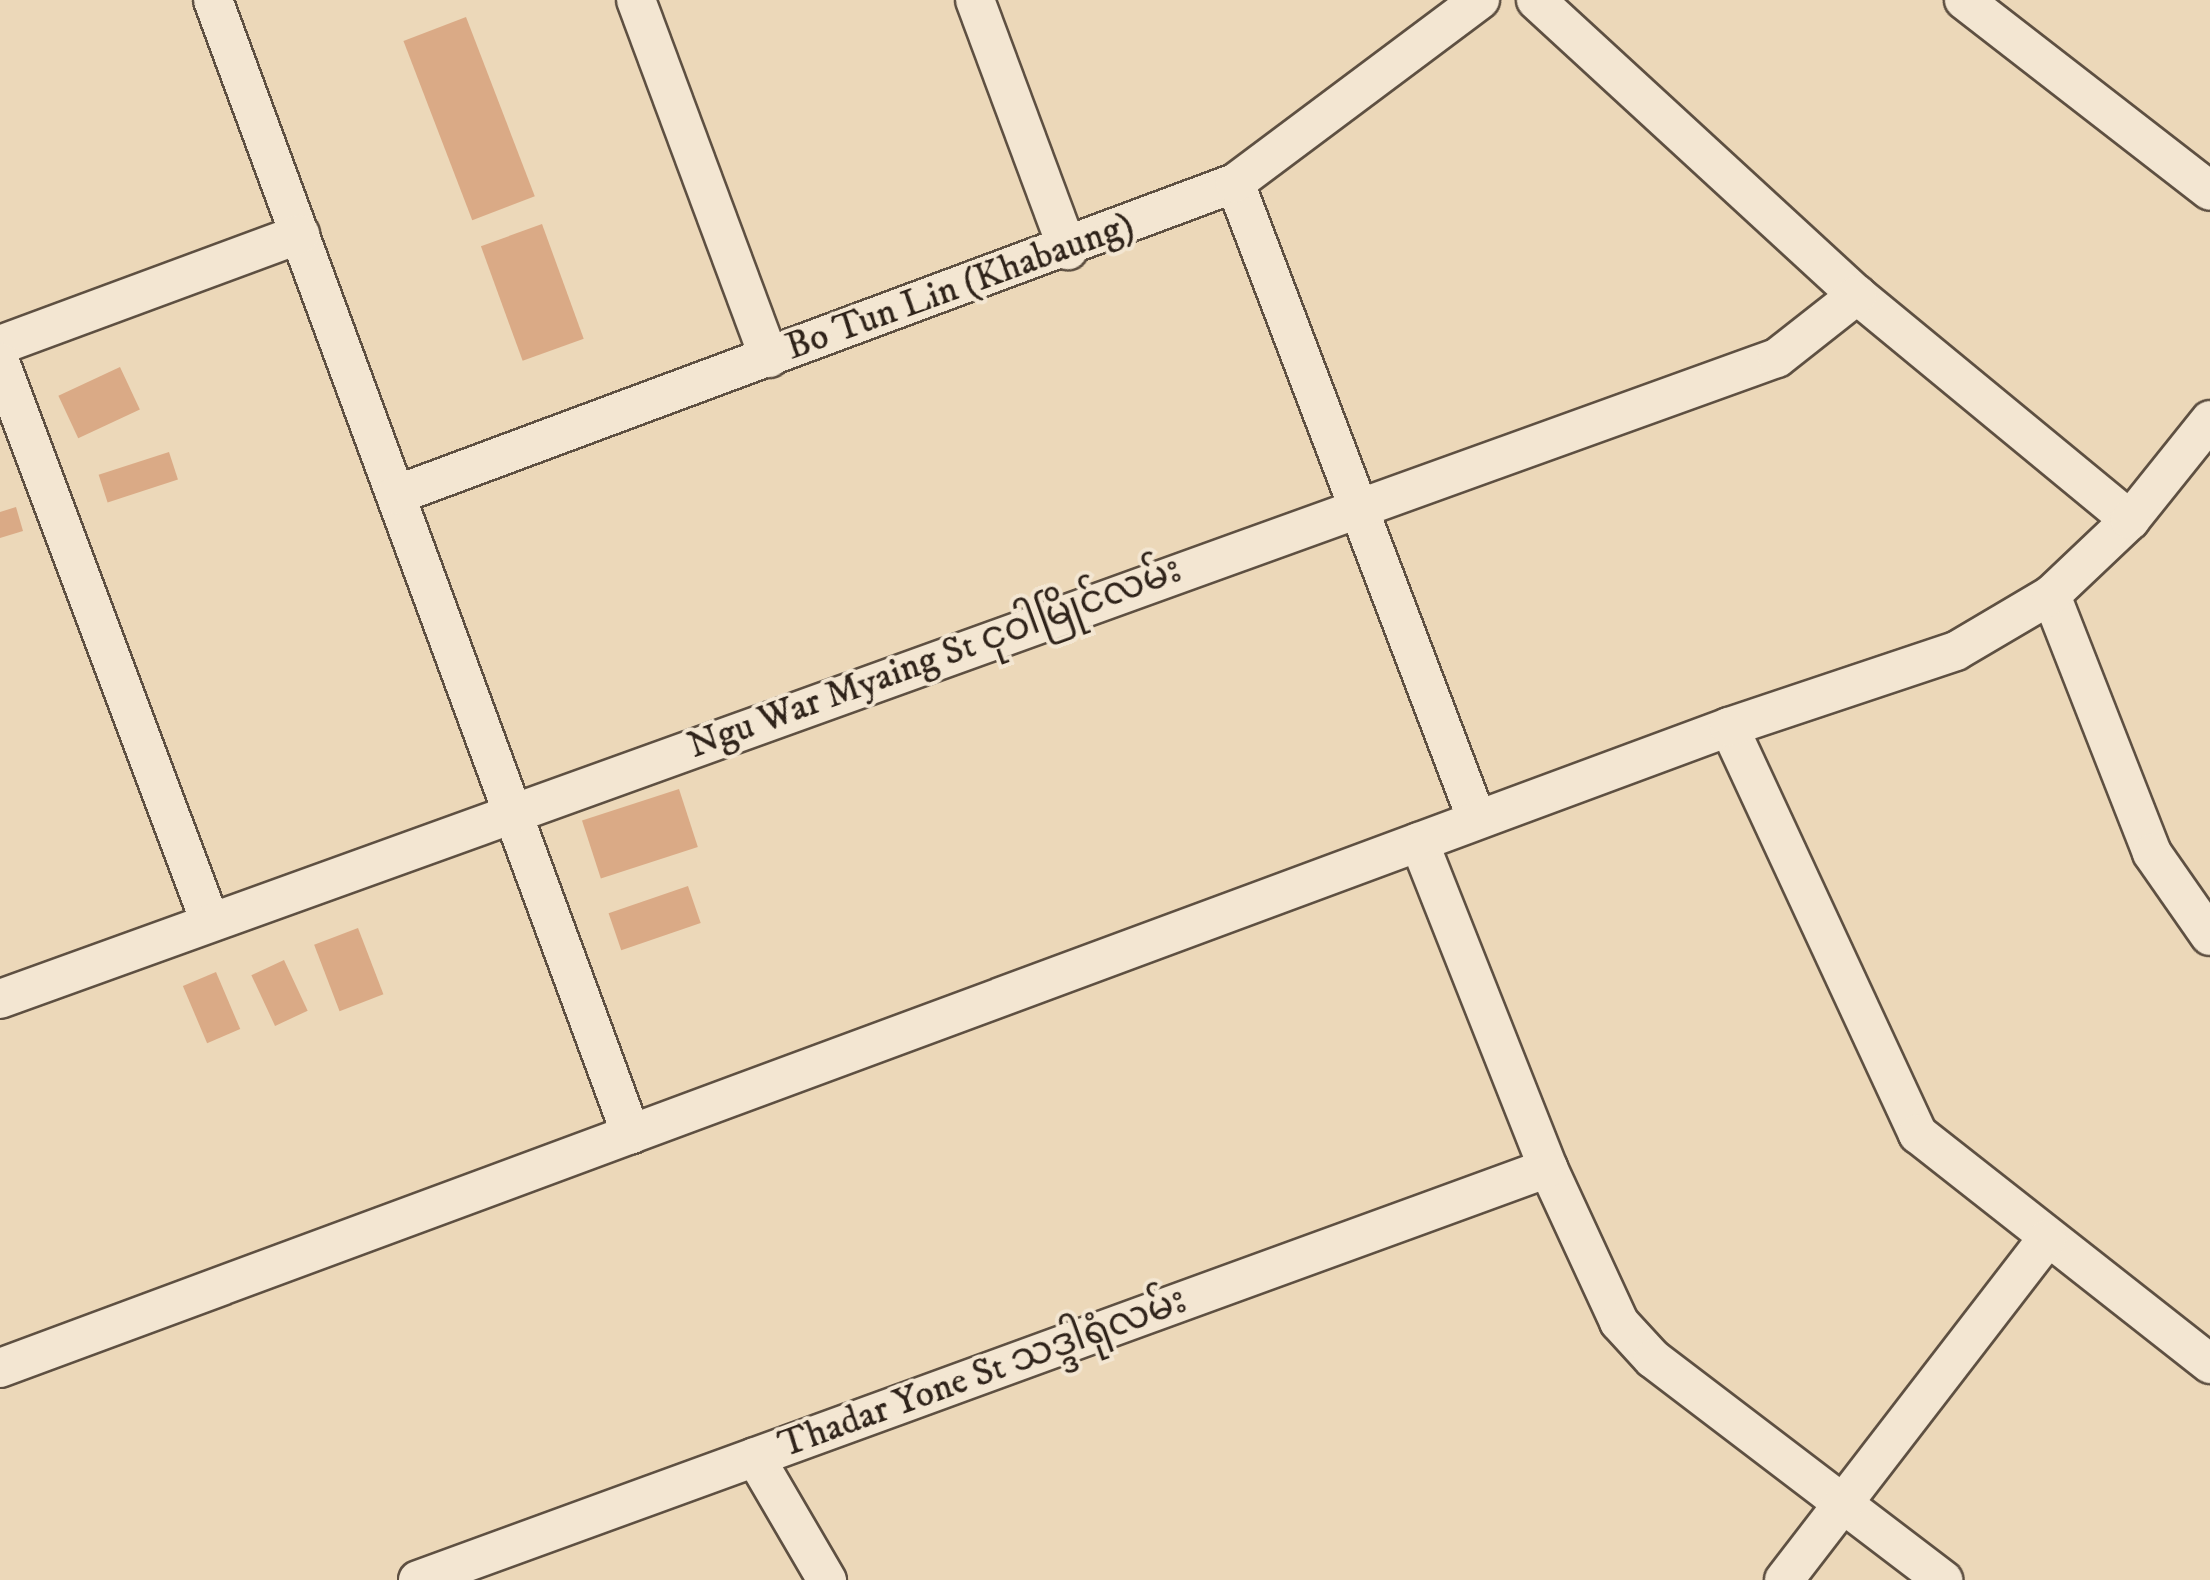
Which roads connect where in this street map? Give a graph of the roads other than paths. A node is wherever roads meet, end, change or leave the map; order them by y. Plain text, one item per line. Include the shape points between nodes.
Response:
1 (214, 0) edge
2 (636, 0) edge
3 (974, 0) edge
4 (1480, 0) edge
5 (1536, 0) edge
6 (1964, 0) edge
7 (1235, 184) junction
8 (2210, 192) edge
9 (300, 234) junction
10 (1068, 250) junction
11 (1857, 295) junction
12 (0, 345) edge
13 (769, 358) junction
14 (0, 362) edge
15 (2210, 420) edge
16 (396, 495) junction
17 (1351, 508) junction
18 (2130, 520) junction
19 (2051, 594) junction
20 (1729, 726) junction
21 (513, 812) junction
22 (1477, 820) junction
23 (1419, 842) junction
24 (210, 922) junction
25 (2210, 936) edge
26 (0, 999) edge
27 (631, 1134) junction
28 (1548, 1168) junction
29 (2048, 1239) junction
30 (2210, 1364) edge
31 (0, 1368) edge
32 (756, 1457) junction
33 (1843, 1504) junction
34 (493, 1568) edge
35 (418, 1580) edge
36 (827, 1580) edge
37 (1784, 1580) edge
38 (1943, 1580) edge

1 - 9 street
2 - 13 street
3 - 10 street
4 - 7 street, Bo Tun Lin (Khabaung)
5 - 11 street
6 - 8 street
7 - 10 street, Bo Tun Lin (Khabaung)
7 - 17 street
9 - 12 street
9 - 16 street
10 - 13 street, Bo Tun Lin (Khabaung)
11 - 17 street, Ngu War Myaing St ငုဝါမြိုင်လမ်း via 1777,358
11 - 18 street
13 - 16 street, Bo Tun Lin (Khabaung)
14 - 24 street
15 - 18 street
16 - 21 street
17 - 21 street, Ngu War Myaing St ငုဝါမြိုင်လမ်း
17 - 22 street
18 - 19 street
19 - 20 street via 1956,651
19 - 25 street via 2152,852
20 - 22 street
20 - 29 street via 1918,1134
21 - 24 street, Ngu War Myaing St ငုဝါမြိုင်လမ်း
21 - 27 street
22 - 23 street
23 - 27 street
23 - 28 street
24 - 26 street, Ngu War Myaing St ငုဝါမြိုင်လမ်း
27 - 31 street
28 - 32 street, Thadar Yone St သဒ္ဒါရုံလမ်း
28 - 33 street via 1620,1322
29 - 30 street
29 - 33 street
32 - 34 street, Thadar Yone St သဒ္ဒါရုံလမ်း
32 - 36 street
33 - 37 street
33 - 38 street
34 - 35 street, Thadar Yone St သဒ္ဒါရုံလမ်း

